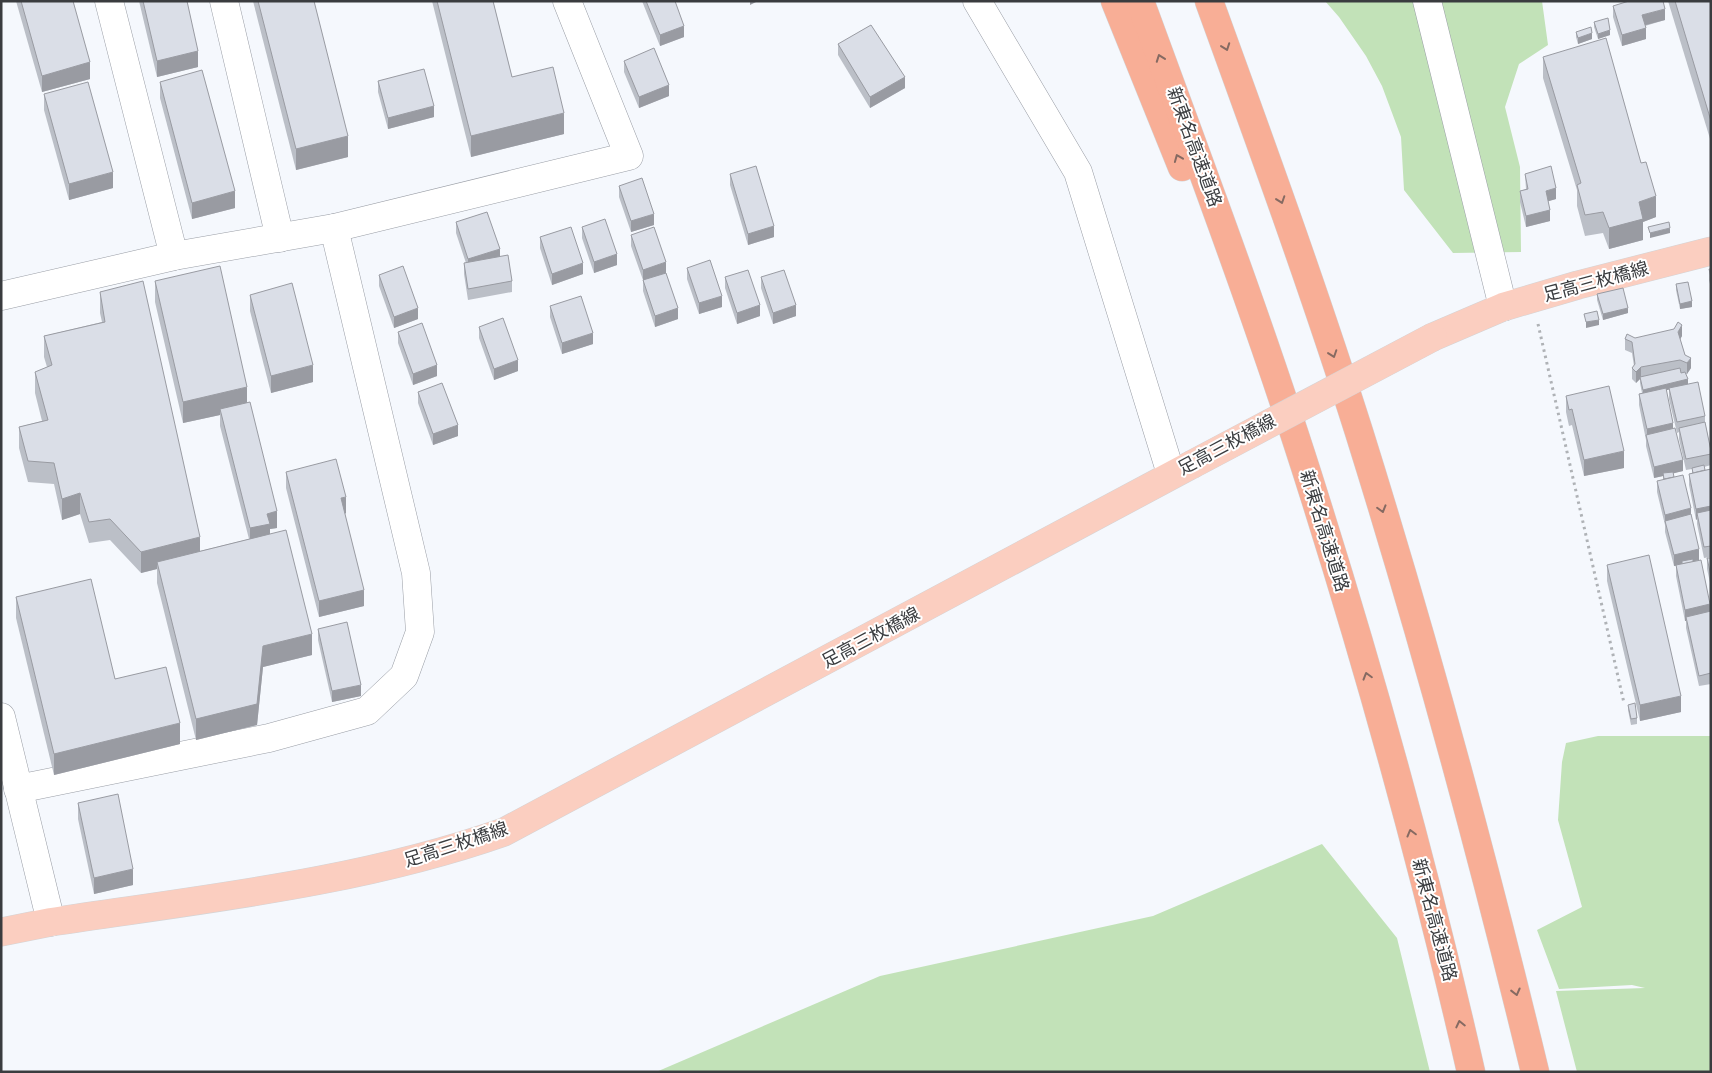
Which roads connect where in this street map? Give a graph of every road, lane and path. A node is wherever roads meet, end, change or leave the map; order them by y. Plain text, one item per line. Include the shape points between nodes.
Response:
1 (109, 1) edge
2 (224, 1) edge
3 (567, 1) edge
4 (977, 1) edge
5 (1114, 1) edge
6 (1140, 1) edge
7 (1209, 1) edge
8 (1427, 1) edge
9 (334, 228) junction
10 (280, 238) junction
11 (1711, 252) edge
12 (174, 256) junction
13 (1, 296) edge
14 (1532, 299) junction
15 (1503, 307) junction
16 (1181, 470) junction
17 (1314, 496) junction
18 (1624, 703) dead end
19 (1, 717) edge
20 (18, 789) junction
21 (51, 922) junction
22 (1, 932) edge
23 (1471, 1072) edge
24 (1535, 1072) edge

1 - 12 street
2 - 10 street
3 - 9 street via 629,156
4 - 16 street via 1078,172
17 -> 5 highway
17 -> 6 highway, 新東名高速道路 via 1231,248
7 -> 24 highway via 1359,431 1437,695
8 - 15 street
9 - 10 street
9 - 20 street via 416,573 420,632 404,676 367,711 269,738
10 - 12 street
11 - 14 main road, 足高三枚橋線
12 - 13 street
14 - 15 main road, 足高三枚橋線
14 - 18 path
15 - 16 main road, 足高三枚橋線, bridge via 1433,337
16 - 21 main road, 足高三枚橋線 via 504,832 367,872
23 -> 17 highway, 新東名高速道路 via 1446,964 1383,728
19 - 20 street
20 - 21 street
21 - 22 main road, 足高三枚橋線

